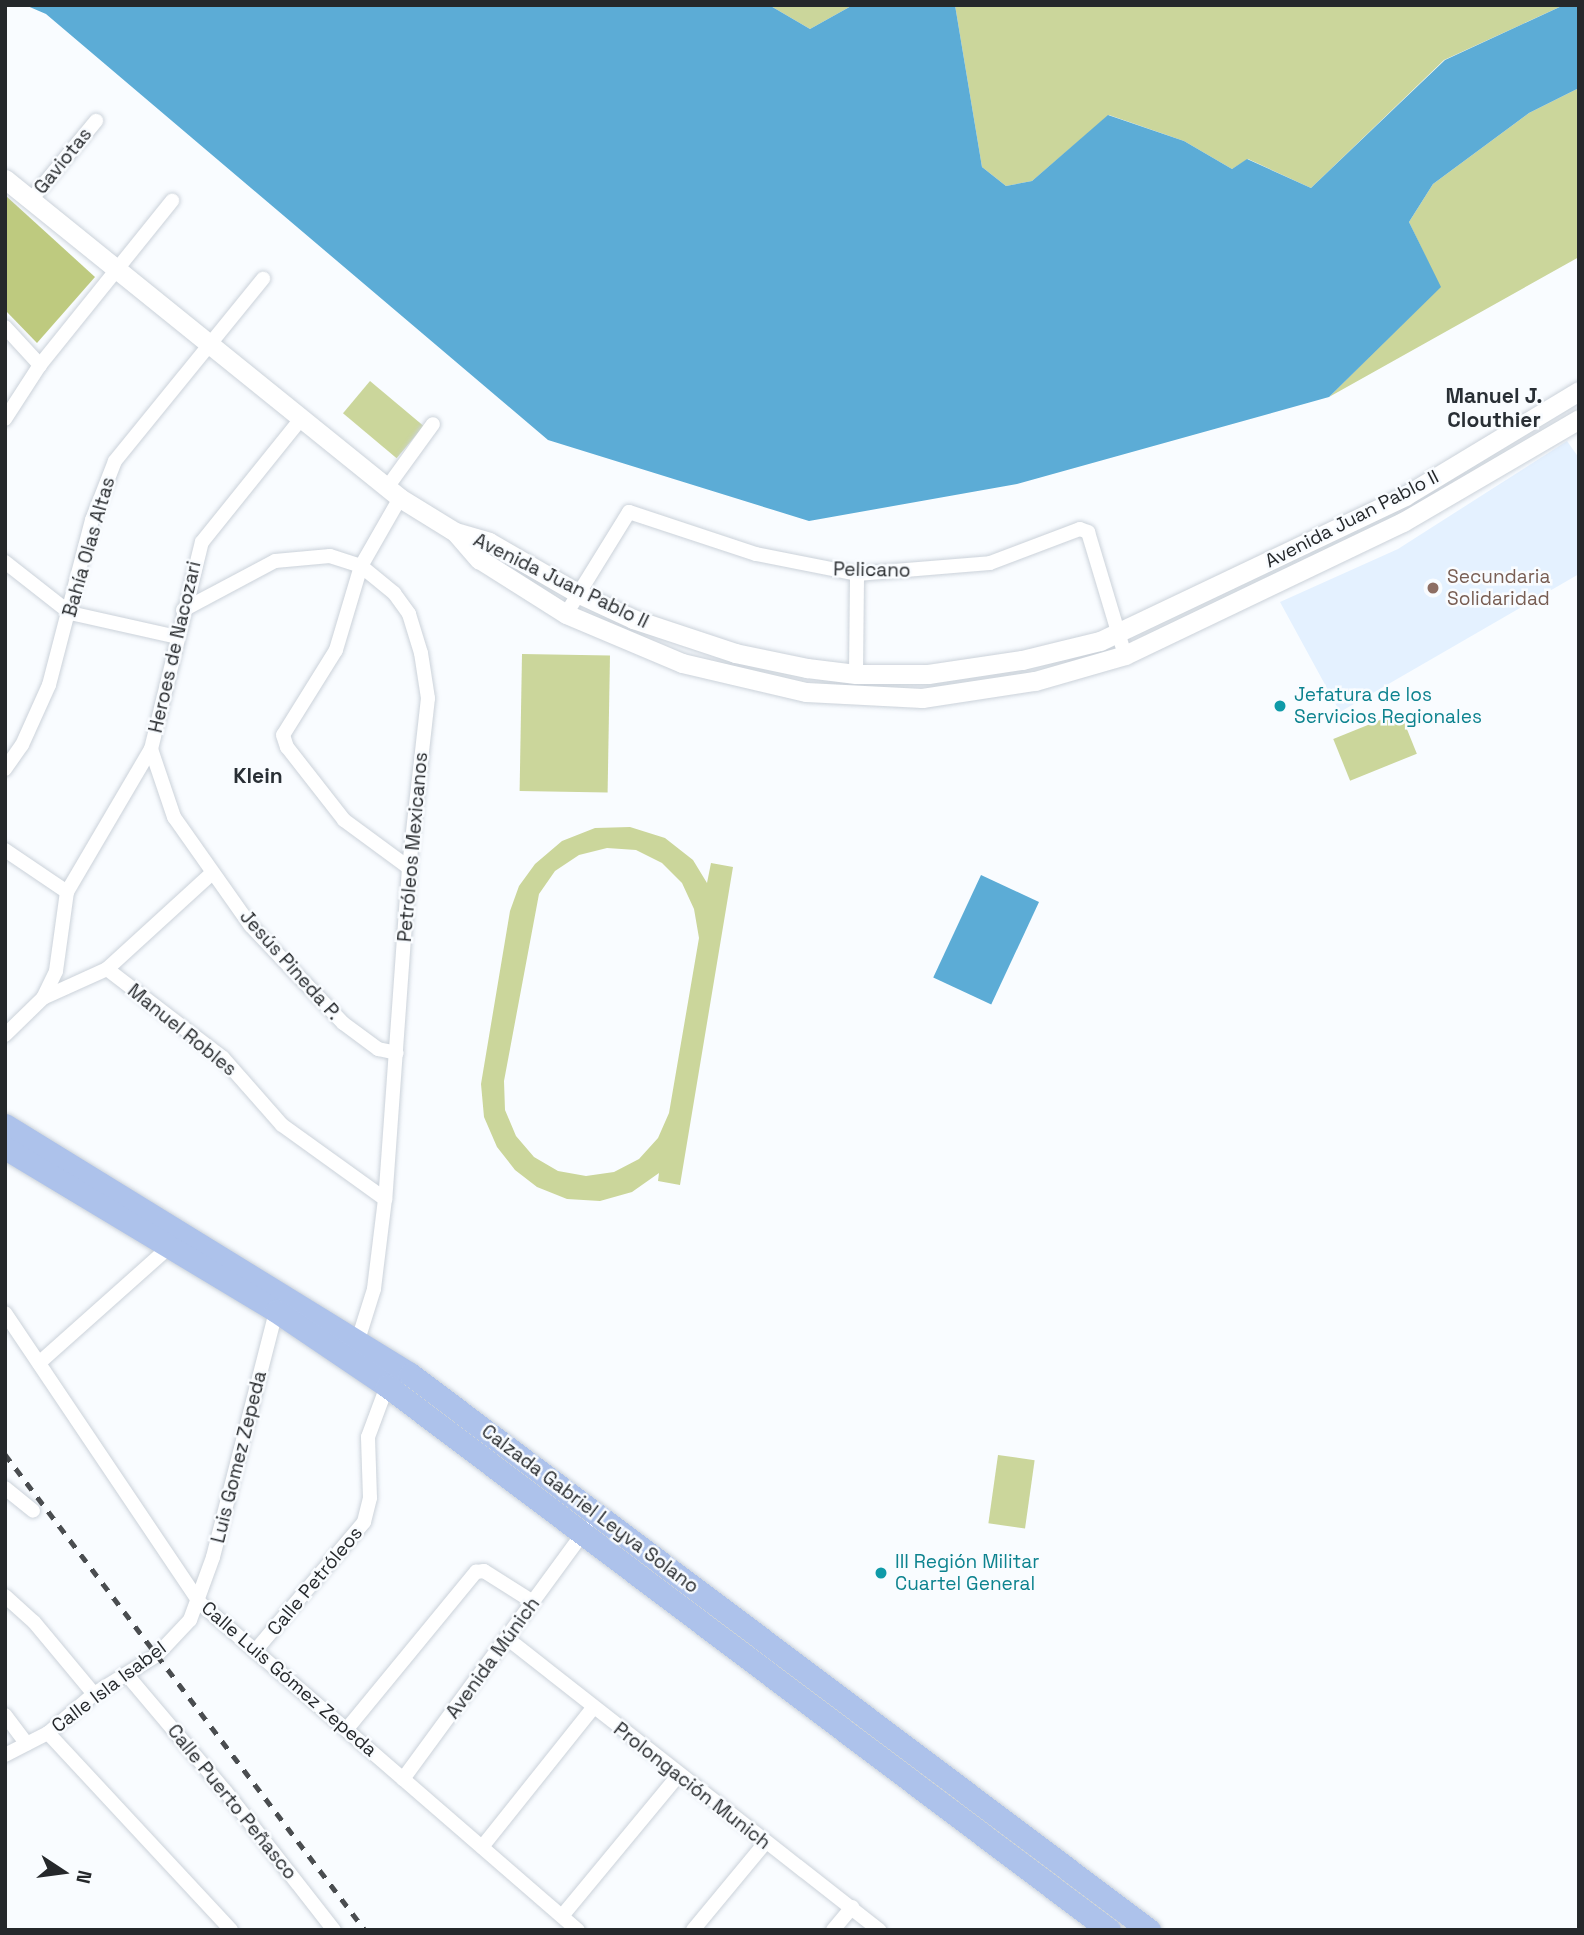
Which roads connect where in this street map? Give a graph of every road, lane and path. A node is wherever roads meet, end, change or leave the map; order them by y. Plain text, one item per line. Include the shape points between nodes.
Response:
1 (96, 121) dead end
2 (5, 179) edge
3 (30, 201) junction
4 (172, 201) dead end
5 (118, 271) junction
6 (262, 279) dead end
7 (5, 327) edge
8 (207, 345) junction
9 (40, 365) junction
10 (1579, 391) edge
11 (5, 419) edge
12 (1579, 419) edge
13 (300, 420) junction
14 (433, 424) dead end
15 (1491, 443) junction
16 (1501, 463) junction
17 (393, 494) junction
18 (455, 532) junction
19 (5, 562) edge
20 (361, 566) junction
21 (857, 573) junction
22 (579, 594) junction
23 (183, 610) junction
24 (71, 613) junction
25 (566, 614) junction
26 (1118, 634) junction
27 (177, 637) junction
28 (1125, 655) junction
29 (856, 674) junction
30 (151, 749) junction
31 (5, 769) edge
32 (5, 850) edge
33 (409, 868) junction
34 (212, 873) junction
35 (67, 892) junction
36 (107, 969) junction
37 (43, 998) junction
38 (5, 1035) edge
39 (397, 1053) junction
40 (5, 1125) edge
41 (5, 1148) edge
42 (385, 1199) junction
43 (169, 1247) junction
44 (276, 1311) junction
45 (5, 1313) edge
46 (358, 1340) junction
47 (39, 1363) junction
48 (387, 1386) junction
49 (5, 1489) edge
50 (33, 1511) dead end
51 (597, 1513) junction
52 (581, 1535) junction
53 (5, 1596) edge
54 (534, 1602) junction
55 (200, 1603) junction
56 (508, 1639) junction
57 (255, 1651) junction
58 (127, 1675) junction
59 (94, 1694) junction
60 (593, 1708) junction
61 (5, 1715) edge
62 (346, 1730) junction
63 (48, 1733) junction
64 (27, 1744) junction
65 (5, 1755) edge
66 (678, 1776) junction
67 (403, 1779) junction
68 (966, 1807) junction
69 (765, 1843) junction
70 (482, 1847) junction
71 (852, 1907) junction
72 (562, 1916) junction
73 (231, 1930) edge
74 (334, 1930) edge
75 (578, 1930) edge
76 (693, 1930) edge
77 (833, 1930) edge
78 (879, 1930) edge
79 (1109, 1930) edge
80 (1149, 1930) edge

1 - 3 street, Gaviotas
2 - 3 main road, Avenida Juan Pablo II
3 - 5 main road, Avenida Juan Pablo II
4 - 5 street
5 - 8 main road, Avenida Juan Pablo II
5 - 9 street
6 - 8 street, Bahía Olas Altas
7 - 9 street
8 - 13 main road, Avenida Juan Pablo II
8 - 24 street, Bahía Olas Altas via 115,461 95,510
9 - 11 street
10 - 15 main road, Avenida Juan Pablo II
12 - 16 main road, Avenida Juan Pablo II
13 - 17 main road, Avenida Juan Pablo II
13 - 23 street, Heroes de Nacozari via 213,523 194,562
14 - 17 street
15 - 16 main road
15 - 26 main road, Avenida Juan Pablo II via 1405,496
16 - 28 main road, Avenida Juan Pablo II via 1403,522
17 - 18 main road, Avenida Juan Pablo II
17 - 20 street
18 - 22 main road, Avenida Juan Pablo II via 489,542
18 - 25 main road, Avenida Juan Pablo II via 479,559
19 - 24 street
20 - 23 street, Petróleos Mexicanos via 330,556 275,561
20 - 33 street, Petróleos Mexicanos via 394,593 409,614 421,653 428,698
20 - 33 street via 336,650 286,727 284,742 344,820
21 - 22 street, Pelicano via 756,554 636,511 623,516
21 - 26 street, Pelicano via 990,563 1084,529
21 - 29 street
22 - 25 street, Pelicano
22 - 29 main road, Avenida Juan Pablo II via 633,619 735,653
23 - 27 street, Heroes de Nacozari
24 - 27 street
24 - 31 street, Bahía Olas Altas via 38,713
25 - 28 main road, Avenida Juan Pablo II via 682,663 753,683 859,698 922,698 1002,688
26 - 28 street
26 - 29 main road, Avenida Juan Pablo II via 1056,653 972,669
27 - 30 street, Heroes de Nacozari
30 - 34 street, Jesús Pineda P. via 174,817
30 - 35 street, Heroes de Nacozari
32 - 35 street
33 - 39 street, Petróleos Mexicanos
34 - 36 street
34 - 39 street, Jesús Pineda P. via 278,958 342,1023 378,1049
35 - 37 street, Heroes de Nacozari via 56,971
36 - 37 street
36 - 42 street, Manuel Robles via 223,1058 282,1125
37 - 38 street, Heroes de Nacozari
39 - 42 street, Petróleos Mexicanos
40 - 46 main road, Calzada Gabriel Leyva Solano
41 - 43 main road
42 - 46 street, Petróleos Mexicanos via 374,1289
43 - 44 main road
43 - 47 street
44 - 48 main road
44 - 55 street, Luis Gomez Zepeda
45 - 47 street, Calle Luis Gómez Zepeda
46 - 51 main road, Calzada Gabriel Leyva Solano
47 - 55 street, Calle Luis Gómez Zepeda
48 - 52 main road, Calzada Gabriel Leyva Solano
48 - 57 street, Calle Petróleos via 368,1437 370,1498 364,1522
49 - 50 street
51 - 52 street, Avenida Múnich
51 - 68 main road, Calzada Gabriel Leyva Solano
52 - 54 street, Avenida Múnich
52 - 68 main road, Calzada Gabriel Leyva Solano
53 - 59 street via 34,1622
54 - 56 street, Avenida Múnich
54 - 62 street via 484,1571 476,1572
55 - 57 street, Calle Luis Gómez Zepeda
55 - 58 street, Calle Isla Isabel via 177,1636
56 - 60 street, Prolongación Munich
56 - 67 street, Avenida Múnich
57 - 62 street, Calle Luis Gómez Zepeda
58 - 59 street, Calle Isla Isabel
58 - 74 street, Calle Puerto Peñasco via 226,1791
59 - 63 street, Calle Isla Isabel
60 - 66 street, Prolongación Munich
60 - 70 street
61 - 64 street
62 - 67 street, Calle Luis Gómez Zepeda
63 - 64 street, Calle Isla Isabel
63 - 73 street
64 - 65 street, Calle Isla Isabel
66 - 69 street, Prolongación Munich
66 - 72 street
67 - 70 street, Calle Luis Gómez Zepeda
68 - 79 main road, Calzada Gabriel Leyva Solano
68 - 80 main road, Calzada Gabriel Leyva Solano
69 - 71 street, Prolongación Munich
69 - 76 street
70 - 72 street, Calle Luis Gómez Zepeda
71 - 77 street
71 - 78 street, Prolongación Munich
72 - 75 street, Calle Luis Gómez Zepeda

